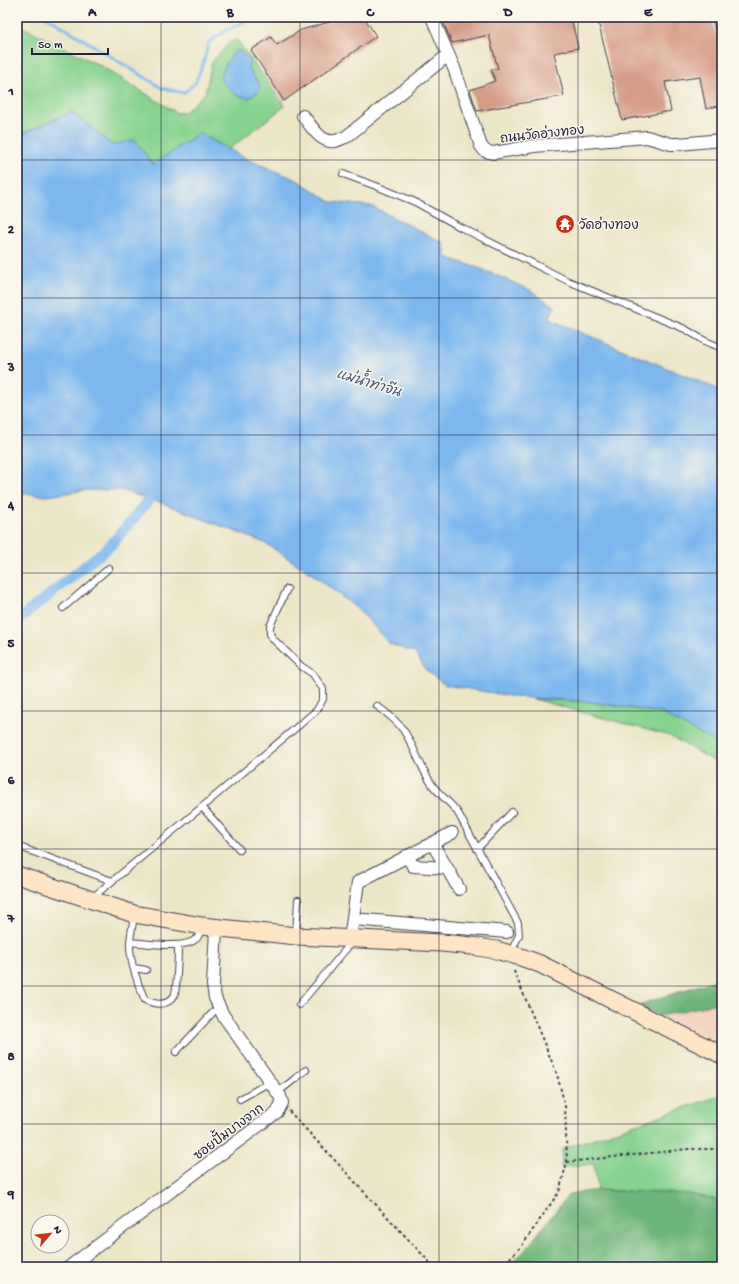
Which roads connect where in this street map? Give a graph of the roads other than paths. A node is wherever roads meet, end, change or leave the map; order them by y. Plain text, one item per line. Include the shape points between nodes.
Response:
1 (432, 17) edge
2 (448, 55) junction
3 (303, 116) dead end
4 (722, 140) edge
5 (343, 174) dead end
6 (722, 348) edge
7 (109, 568) dead end
8 (287, 589) dead end
9 (63, 608) dead end
10 (377, 706) dead end
11 (202, 808) junction
12 (512, 812) dead end
13 (452, 833) dead end
14 (432, 843) junction
15 (17, 846) edge
16 (478, 849) junction
17 (240, 850) dead end
18 (407, 856) junction
19 (447, 868) junction
20 (17, 875) edge
21 (112, 881) junction
22 (460, 889) dead end
23 (90, 900) junction
24 (298, 900) dead end
25 (134, 914) junction
26 (353, 918) junction
27 (209, 927) junction
28 (507, 932) dead end
29 (296, 936) junction
30 (353, 939) junction
31 (130, 942) junction
32 (178, 945) junction
33 (512, 955) junction
34 (134, 968) junction
35 (146, 970) dead end
36 (299, 1005) dead end
37 (219, 1006) junction
38 (176, 1052) dead end
39 (722, 1055) edge
40 (306, 1070) dead end
41 (270, 1082) junction
42 (279, 1098) junction
43 (240, 1099) dead end
44 (69, 1267) edge

1 - 2 street, ถนนวัดอ่างทอง
2 - 3 street via 346,137 325,141
2 - 4 street, ถนนวัดอ่างทอง via 481,146 488,152 646,137 671,144
5 - 6 lane via 415,202 568,281 685,329
7 - 9 lane
8 - 11 lane via 270,626 270,634 301,666 313,674 322,690 323,699 318,710
10 - 16 lane via 392,717 403,730 433,785 451,803
11 - 17 lane
11 - 21 lane
12 - 16 lane
13 - 14 street
14 - 18 street
14 - 19 street
15 - 21 lane
16 - 33 lane via 518,923 519,935
18 - 19 street via 413,866
18 - 26 street via 358,882
19 - 22 street
20 - 23 main road
21 - 23 lane
23 - 25 main road
24 - 29 lane
25 - 27 main road
25 - 31 lane
26 - 28 street
26 - 30 street
27 - 29 main road
27 - 32 lane via 197,939
27 - 37 street via 213,985
29 - 30 main road
30 - 33 main road via 472,946
30 - 36 lane
31 - 32 lane
31 - 34 lane
32 - 34 lane via 173,973 174,996 165,1004 145,1000
33 - 39 main road via 540,964
34 - 35 lane
37 - 38 lane
37 - 41 street
40 - 42 lane
41 - 42 street
41 - 43 lane
42 - 44 street, ซอยปั้มบางจาก via 277,1112

